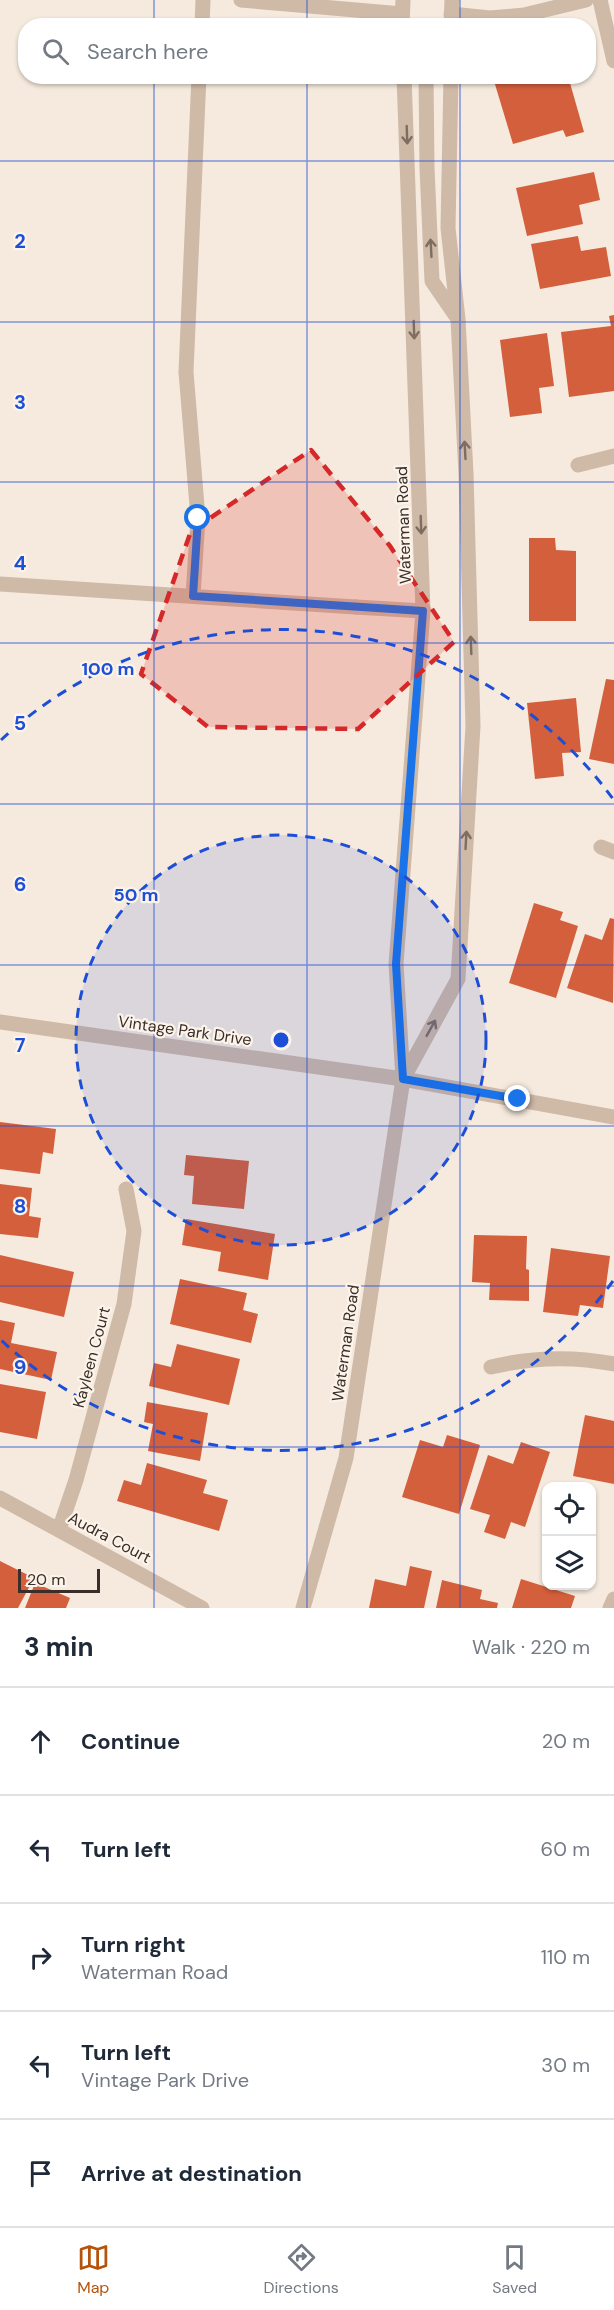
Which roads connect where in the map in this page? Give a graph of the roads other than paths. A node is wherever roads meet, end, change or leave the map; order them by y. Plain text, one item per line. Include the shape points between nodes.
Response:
1 (203, 0) edge
2 (241, 0) edge
3 (586, 0) edge
4 (600, 0) edge
5 (451, 13) edge
6 (404, 16) edge
7 (202, 18) edge
8 (614, 61) edge
9 (199, 84) edge
10 (404, 84) edge
11 (426, 84) edge
12 (451, 84) edge
13 (458, 319) junction
14 (614, 456) edge
15 (578, 465) dead end
16 (0, 584) edge
17 (193, 596) junction
18 (423, 611) junction
19 (0, 1022) edge
20 (403, 1079) junction
21 (614, 1118) edge
22 (126, 1189) dead end
23 (614, 1364) edge
24 (491, 1367) dead end
25 (0, 1498) edge
26 (59, 1530) junction
27 (614, 1599) edge
28 (202, 1608) edge
29 (303, 1608) edge
30 (610, 1608) edge

1 - 7 street
2 - 6 street
3 - 5 street via 524,15 490,18
4 - 8 street
9 - 17 street via 186,372 198,518
10 -> 18 street, Waterman Road
13 -> 11 street via 432,281
12 - 13 street, Waterman Road via 448,228
20 -> 13 street, Waterman Road via 458,979 473,726
14 - 15 street
16 - 17 street
17 - 18 street
18 - 20 street, Waterman Road via 396,964
19 - 20 street, Vintage Park Drive
20 - 21 street, Vintage Park Drive
20 - 29 street, Waterman Road via 346,1458
22 - 26 street, Kayleen Court via 134,1231 124,1304
23 - 24 street via 551,1358
25 - 26 street, Audra Court
26 - 28 street, Audra Court
27 - 30 street

